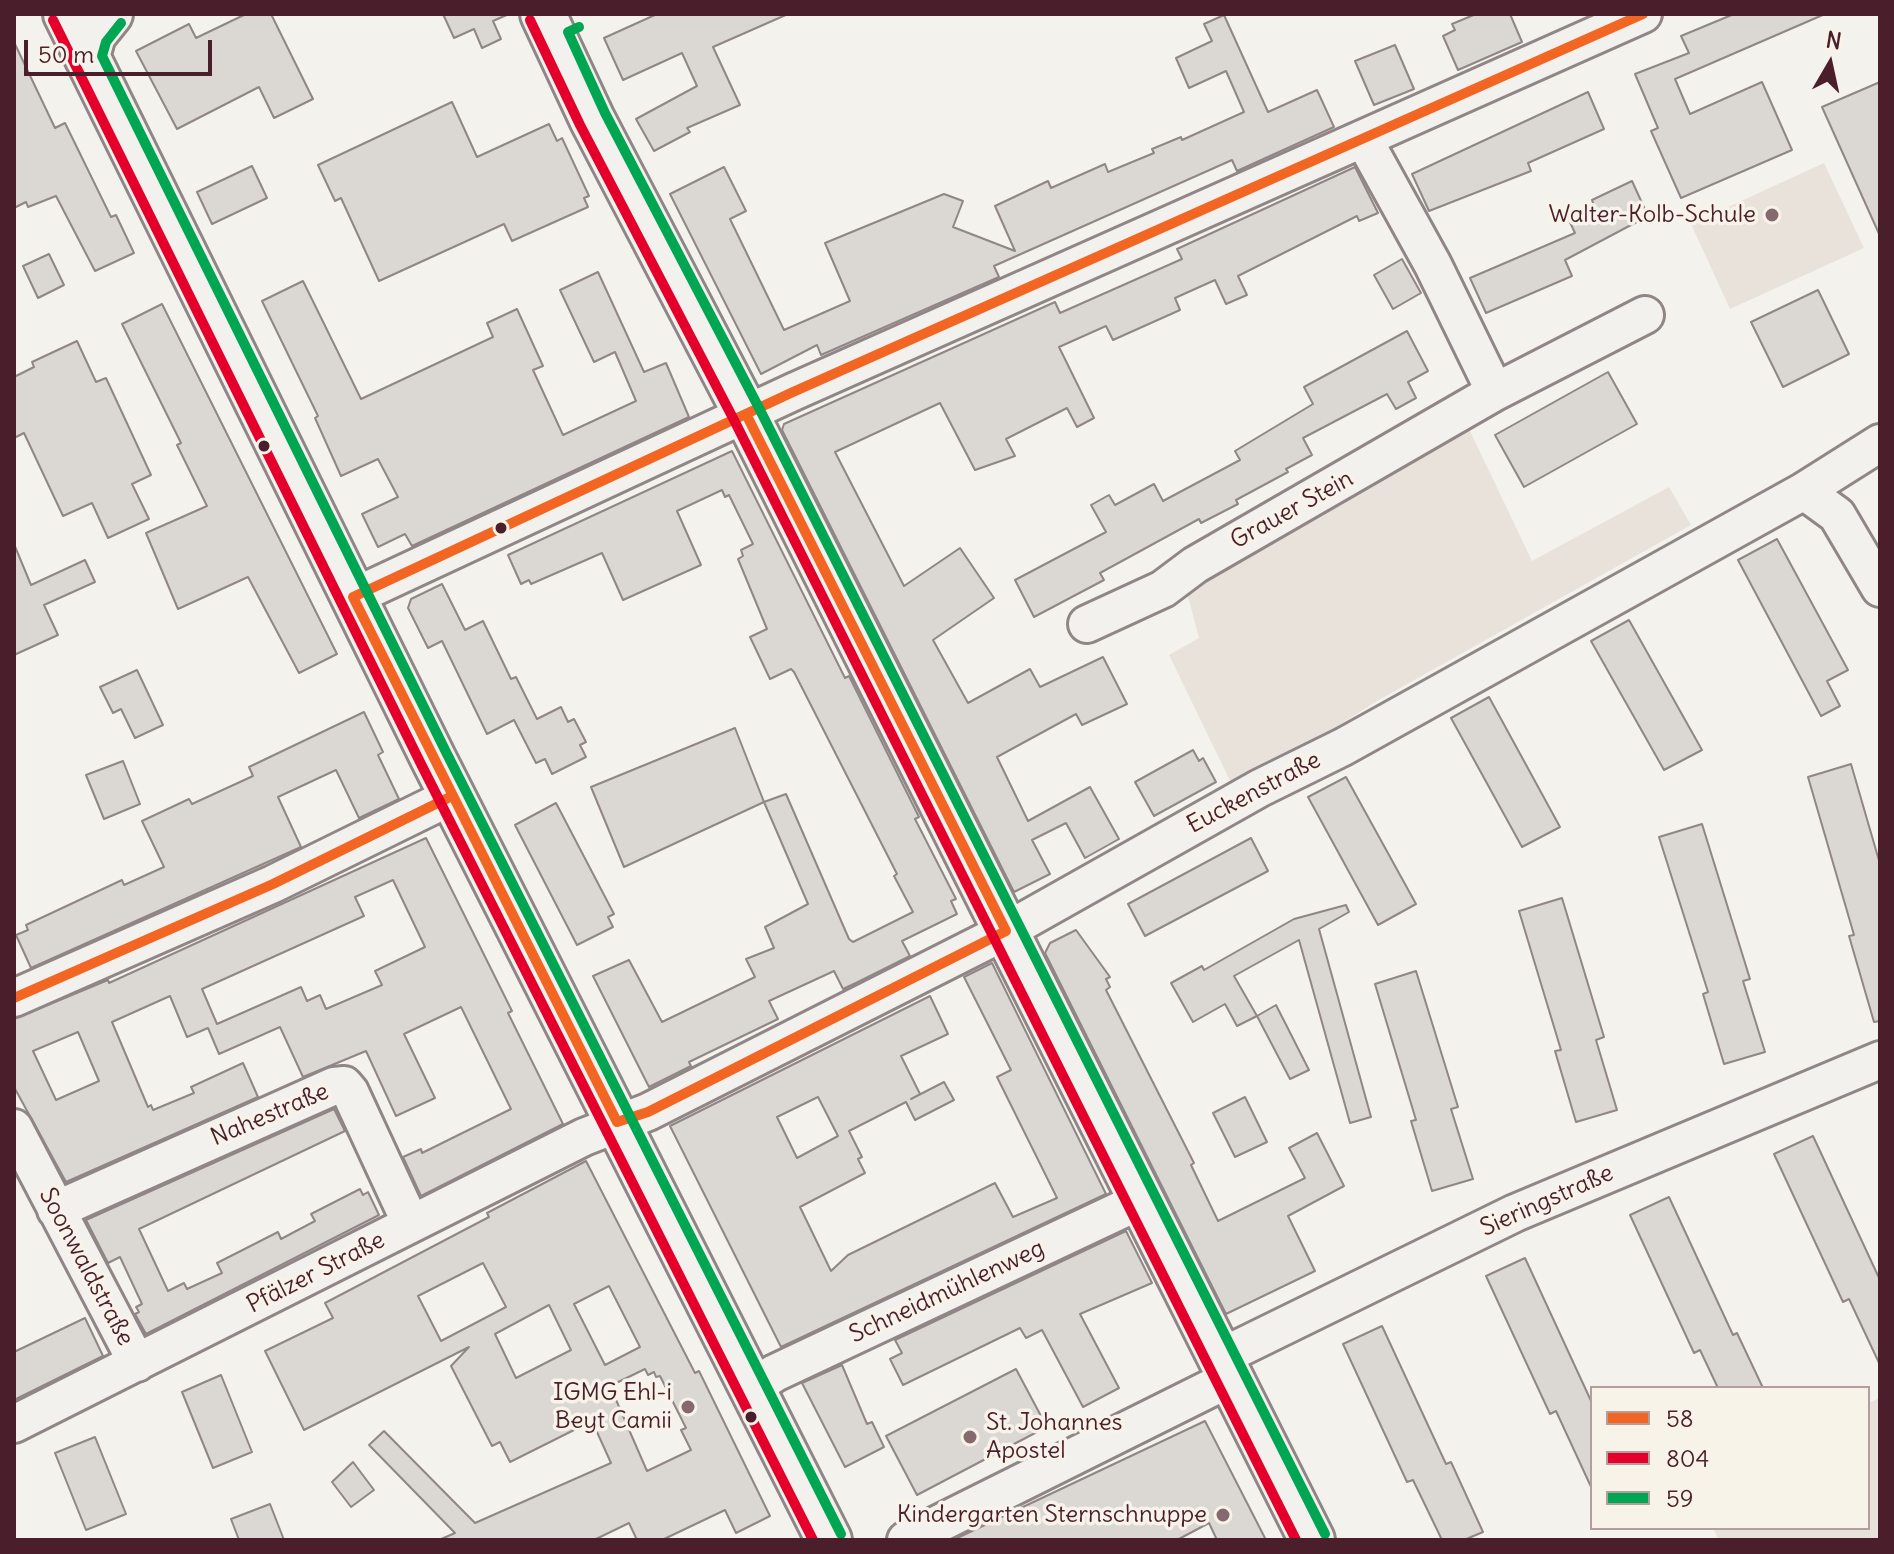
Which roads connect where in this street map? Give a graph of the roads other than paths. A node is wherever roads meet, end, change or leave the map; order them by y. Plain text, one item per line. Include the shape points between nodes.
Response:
1 (66, 14) edge
2 (110, 14) edge
3 (1643, 14) edge
4 (555, 18) edge
5 (87, 57) junction
6 (1364, 140) junction
7 (1645, 315) dead end
8 (1495, 392) junction
9 (746, 414) junction
10 (1880, 443) edge
11 (1804, 491) junction
12 (1880, 588) edge
13 (353, 597) junction
14 (1087, 624) dead end
15 (452, 796) junction
16 (1006, 931) junction
17 (14, 998) edge
18 (1880, 1060) edge
19 (617, 1122) junction
20 (14, 1128) edge
21 (1142, 1200) junction
22 (56, 1210) junction
23 (411, 1224) junction
24 (137, 1363) junction
25 (1227, 1367) junction
26 (753, 1387) junction
27 (14, 1424) edge
28 (829, 1540) edge
29 (906, 1540) edge
30 (1312, 1540) edge

1 - 5 main road
2 - 5 main road via 93,35
3 - 6 street
4 - 9 main road via 592,119
5 - 13 main road
6 - 8 street
6 - 9 street
7 - 8 street, Grauer Stein
8 - 14 street, Grauer Stein via 1195,565 1163,589
9 - 13 street
9 - 16 main road
10 - 11 street, Euckenstraße
11 - 12 street via 1837,515
11 - 16 street, Euckenstraße
13 - 15 main road
15 - 17 street via 273,884
15 - 19 main road
16 - 19 street, Euckenstraße via 648,1112
16 - 21 main road
18 - 25 street, Sieringstraße via 1515,1213
19 - 23 street, Pfälzer Straße
19 - 26 main road
20 - 22 street, Soonwaldstraße
21 - 25 main road
21 - 26 street, Schneidmühlenweg
22 - 23 street, Nahestraße via 344,1085
22 - 24 street, Soonwaldstraße
23 - 24 street, Pfälzer Straße
24 - 27 street, Pfälzer Straße
25 - 29 street, Sieringstraße
25 - 30 main road
26 - 28 main road

